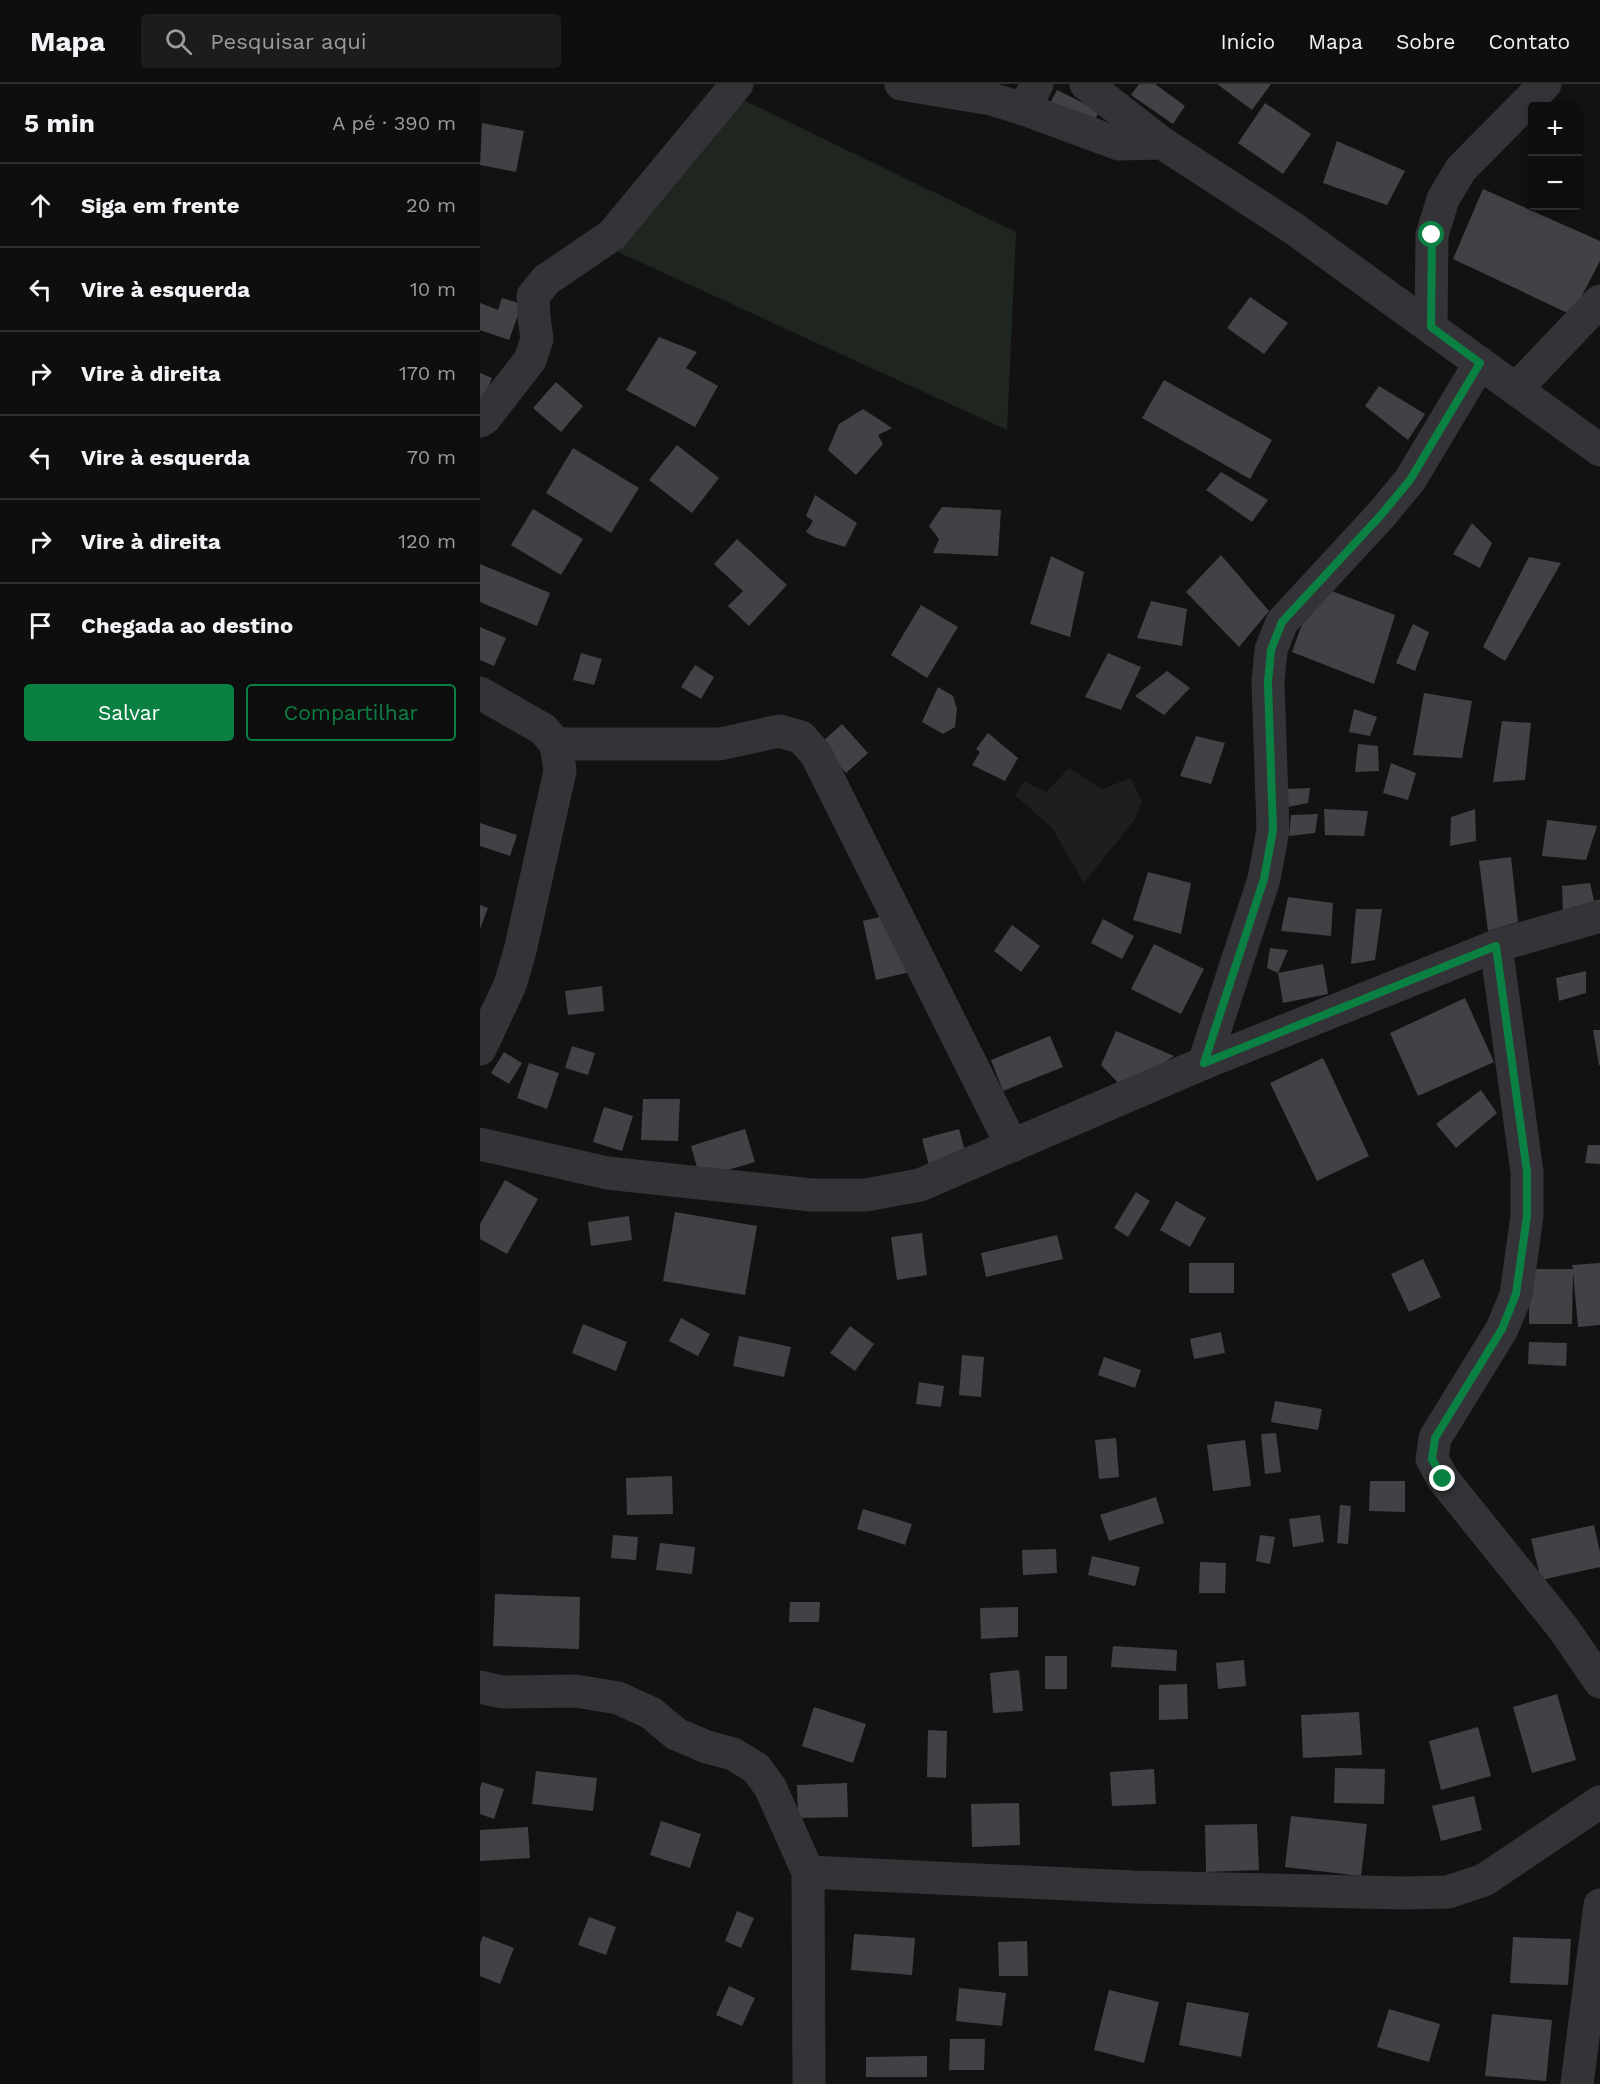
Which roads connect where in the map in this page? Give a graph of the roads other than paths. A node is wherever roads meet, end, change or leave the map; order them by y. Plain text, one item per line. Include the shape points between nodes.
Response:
1 (737, 84) edge
2 (901, 84) edge
3 (1086, 84) edge
4 (1545, 84) edge
5 (1030, 96) edge
6 (1162, 143) junction
7 (1600, 301) edge
8 (1431, 327) junction
9 (1480, 363) junction
10 (1516, 388) junction
11 (482, 424) edge
12 (1600, 450) edge
13 (480, 693) edge
14 (556, 744) junction
15 (1600, 916) edge
16 (1496, 946) junction
17 (480, 1049) edge
18 (1204, 1063) junction
19 (480, 1144) edge
20 (1012, 1146) junction
21 (1600, 1682) edge
22 (480, 1687) edge
23 (1600, 1802) edge
24 (808, 1872) junction
25 (1600, 1905) edge
26 (809, 2084) edge
27 (1576, 2084) edge

1 - 11 street via 612,235 546,279 533,296 537,339 530,360
2 - 5 street via 990,99
3 - 6 street
4 - 8 street via 1461,169 1443,199 1432,235
5 - 6 street via 1119,144
6 - 8 street via 1293,228
7 - 10 street
8 - 9 street
9 - 10 street
9 - 18 street via 1410,480 1282,622 1271,650 1268,682 1273,830 1264,879
10 - 12 street
13 - 14 street via 543,729
14 - 17 street via 560,771 520,951 510,985
14 - 20 street via 720,744 779,731 801,737 816,754
15 - 16 street
16 - 18 street
16 - 21 street via 1527,1172 1527,1216 1516,1294 1502,1329 1435,1438 1432,1459 1443,1479 1563,1628
18 - 20 street
19 - 20 street via 607,1173 811,1195 866,1196 920,1185
22 - 24 street via 502,1692 576,1691 618,1698 651,1713 676,1734 733,1754 756,1768 770,1787
23 - 24 street via 1484,1880 1448,1893 1132,1887
24 - 26 street
25 - 27 street

